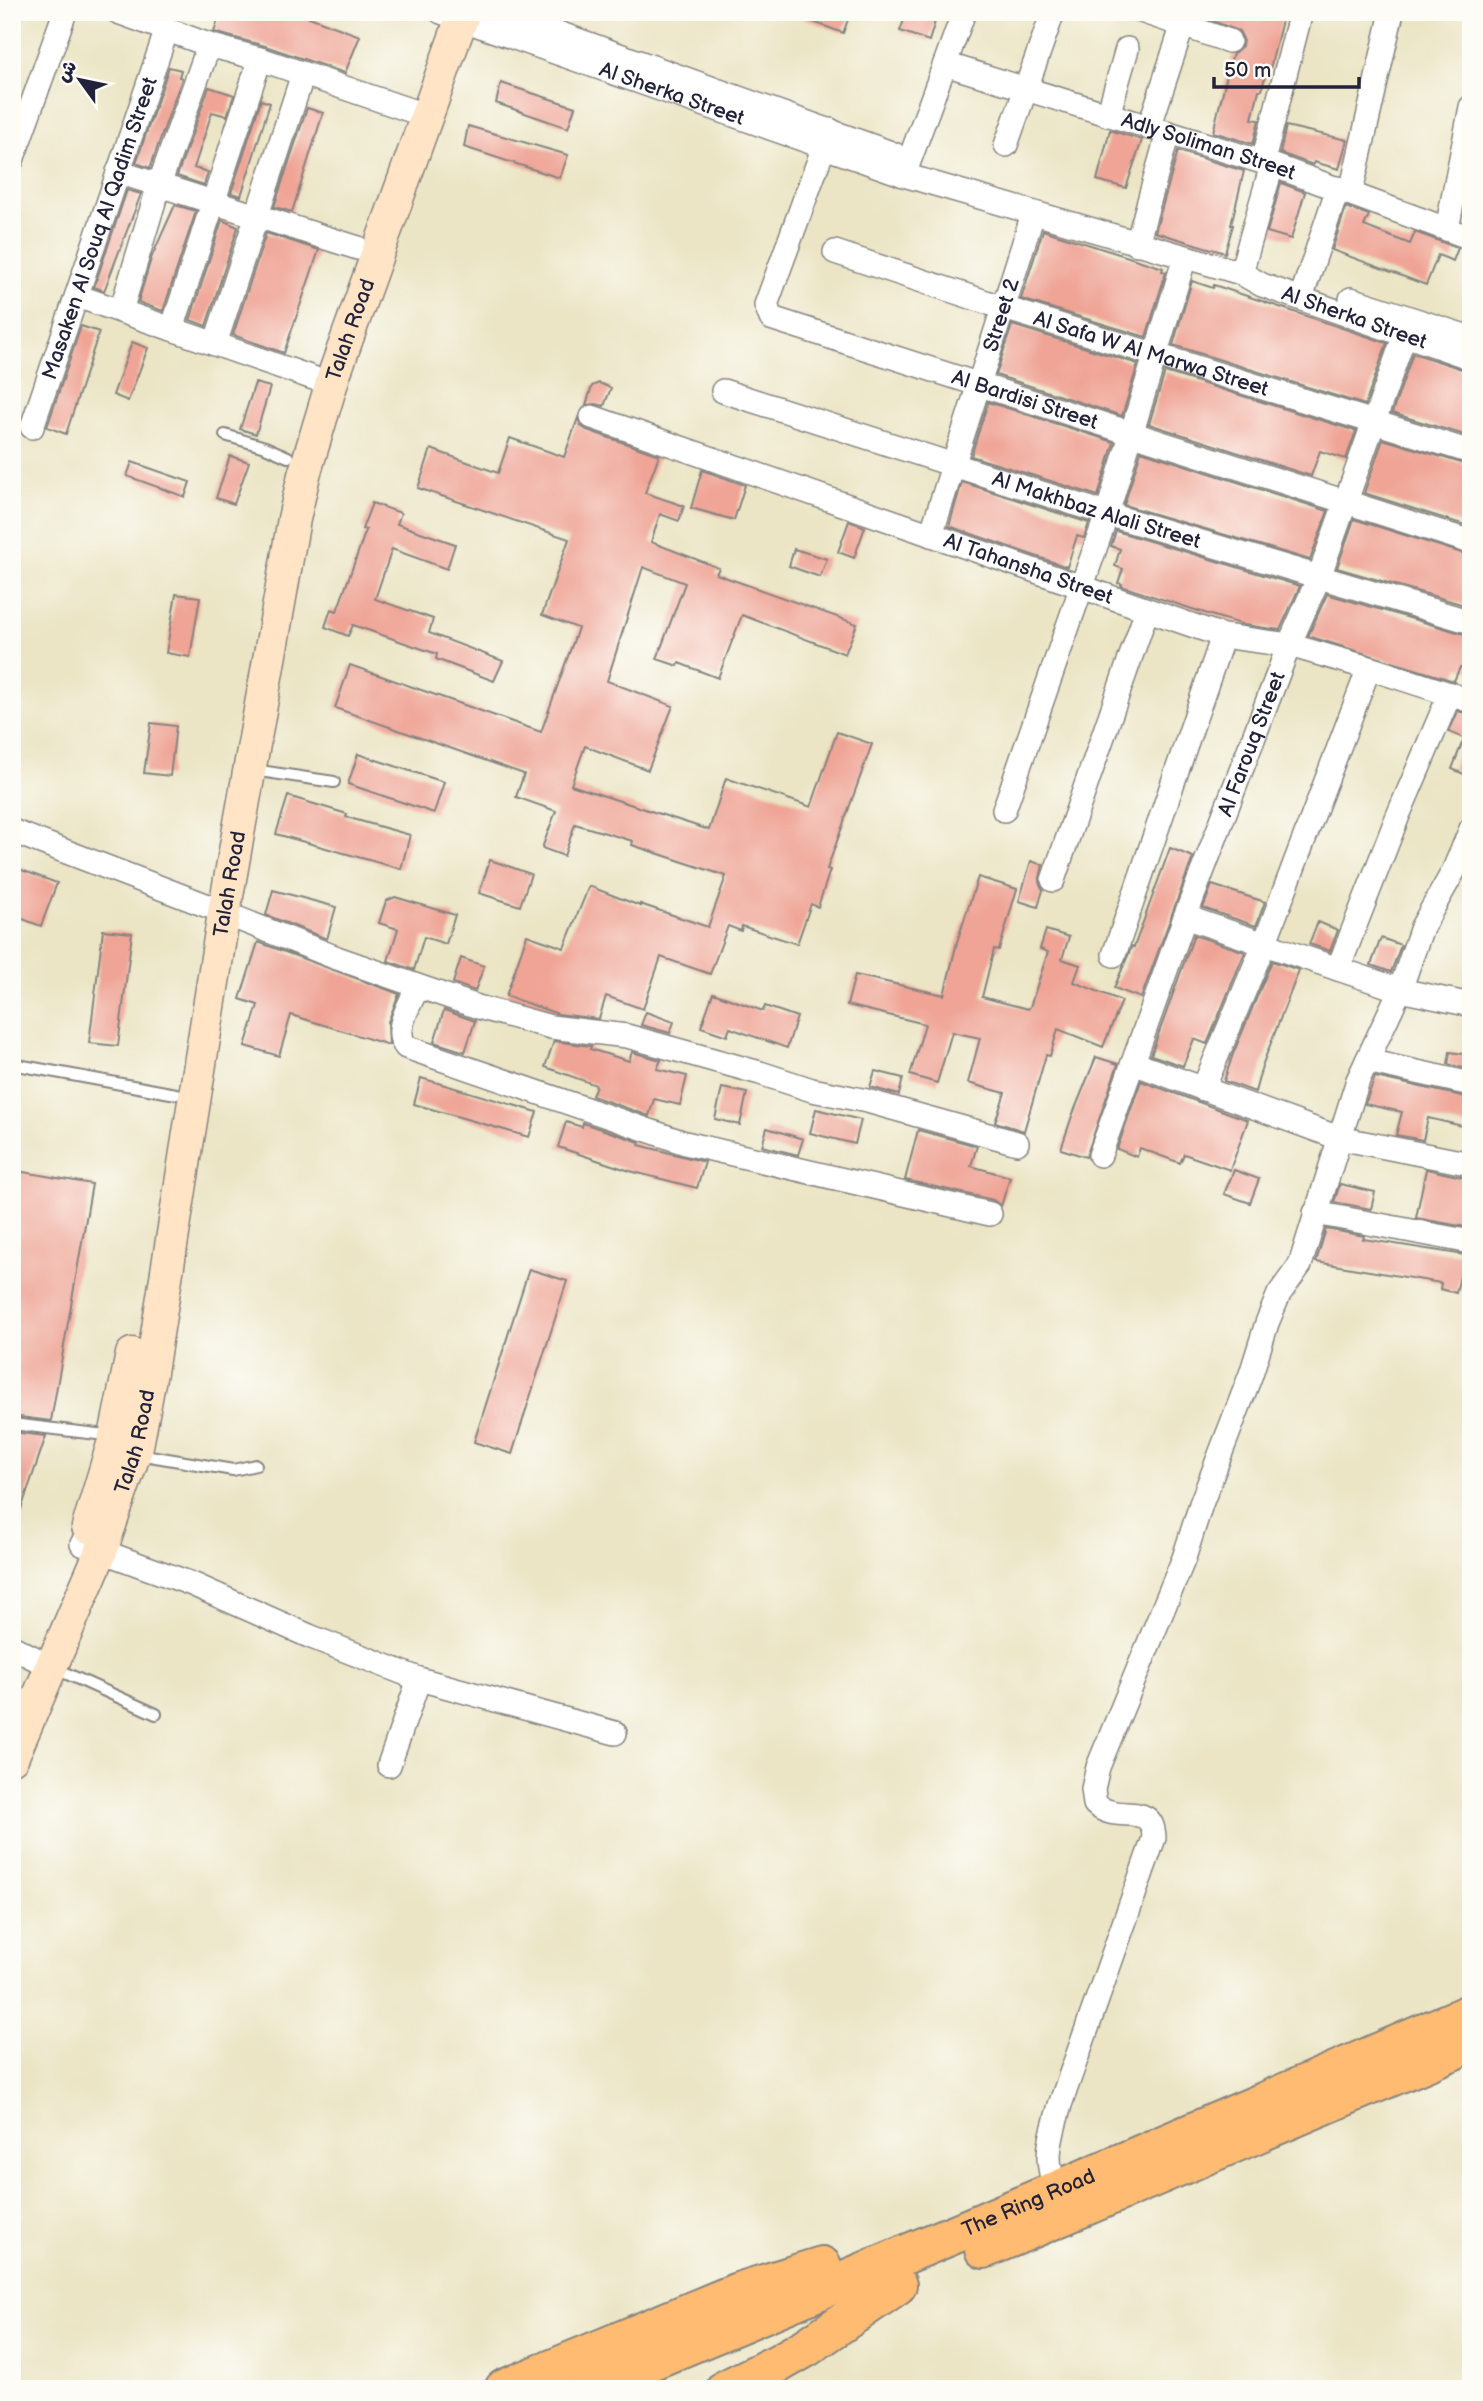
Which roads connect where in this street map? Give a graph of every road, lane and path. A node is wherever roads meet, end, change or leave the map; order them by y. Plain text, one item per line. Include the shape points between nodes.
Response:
1 (65, 12) edge
2 (118, 12) edge
3 (499, 12) edge
4 (964, 12) edge
5 (1053, 12) edge
6 (1144, 12) edge
7 (1301, 12) edge
8 (1392, 12) edge
9 (456, 15) edge
10 (1185, 19) edge
11 (167, 29) junction
12 (1229, 41) dead end
13 (209, 45) junction
14 (1127, 49) dead end
15 (260, 59) junction
16 (945, 64) junction
17 (303, 74) junction
18 (1025, 90) junction
19 (1471, 107) edge
20 (21, 109) edge
21 (417, 112) junction
22 (1108, 115) junction
23 (1159, 131) junction
24 (827, 139) junction
25 (1006, 145) dead end
26 (12, 160) edge
27 (1267, 163) junction
28 (118, 172) junction
29 (904, 175) junction
30 (159, 185) junction
31 (1345, 190) junction
32 (213, 202) junction
33 (1033, 214) junction
34 (257, 216) junction
35 (1447, 229) junction
36 (1471, 238) edge
37 (1138, 244) junction
38 (358, 248) junction
39 (835, 251) dead end
40 (1185, 257) junction
41 (1241, 273) junction
42 (1303, 291) junction
43 (77, 296) junction
44 (1004, 308) junction
45 (121, 311) junction
46 (172, 329) junction
47 (1405, 334) junction
48 (1471, 338) edge
49 (215, 344) junction
50 (1156, 355) junction
51 (1471, 358) edge
52 (313, 378) junction
53 (980, 384) junction
54 (723, 391) dead end
55 (592, 417) dead end
56 (1374, 422) junction
57 (33, 427) dead end
58 (1132, 433) junction
59 (225, 435) dead end
60 (1471, 452) edge
61 (288, 457) junction
62 (953, 466) junction
63 (1346, 501) junction
64 (1107, 514) junction
65 (931, 535) junction
66 (1471, 542) edge
67 (1319, 577) junction
68 (1081, 587) junction
69 (1147, 610) junction
70 (1471, 622) edge
71 (1223, 636) junction
72 (1289, 645) junction
73 (1369, 668) junction
74 (1460, 697) edge
75 (249, 770) junction
76 (334, 782) dead end
77 (1004, 810) dead end
78 (1471, 828) edge
79 (12, 831) edge
80 (1466, 852) edge
81 (1053, 880) dead end
82 (216, 909) junction
83 (1185, 916) junction
84 (1265, 942) junction
85 (1114, 955) dead end
86 (1338, 969) junction
87 (417, 988) junction
88 (1400, 990) junction
89 (1471, 1005) edge
90 (193, 1055) junction
91 (1367, 1061) junction
92 (1133, 1063) junction
93 (12, 1065) edge
94 (1471, 1084) edge
95 (1203, 1089) junction
96 (176, 1094) junction
97 (1339, 1138) junction
98 (1017, 1143) dead end
99 (1100, 1155) dead end
100 (1471, 1164) edge
101 (1315, 1213) junction
102 (990, 1214) dead end
103 (1471, 1242) edge
104 (12, 1424) edge
105 (125, 1444) junction
106 (256, 1465) dead end
107 (92, 1547) junction
108 (33, 1657) edge
109 (419, 1679) junction
110 (12, 1709) edge
111 (156, 1714) dead end
112 (615, 1733) dead end
113 (12, 1758) edge
114 (389, 1765) dead end
115 (1471, 2013) edge
116 (1471, 2043) edge
117 (1061, 2203) junction
118 (969, 2228) junction
119 (897, 2285) junction
120 (504, 2389) edge
121 (583, 2389) edge
122 (646, 2389) edge
123 (726, 2389) edge

1 - 20 street
2 - 11 street
3 - 24 street, Al Sherka Street
4 - 16 street
5 - 18 street
6 - 10 street
7 - 27 street
8 - 31 street
9 - 21 main road, Talah Road
9 - 24 street, Al Sherka Street
10 - 12 street
10 - 23 street
11 - 13 street
11 - 28 street, Masaken Al Souq Al Qadim Street
13 - 15 street
13 - 30 street
14 - 22 street
15 - 17 street
15 - 32 street
16 - 18 street, Adly Soliman Street
16 - 29 street
17 - 21 street
17 - 34 street
18 - 22 street, Adly Soliman Street
18 - 25 street
19 - 35 street
20 - 26 street
21 - 38 main road, Talah Road
21 - 75 main road, Talah Road via 304,475
22 - 23 street, Adly Soliman Street
23 - 27 street, Adly Soliman Street
23 - 37 street
24 - 29 street, Al Sherka Street via 894,155
24 - 53 street, Al Bardisi Street via 766,305 771,318
27 - 31 street, Adly Soliman Street
27 - 41 street
28 - 30 street
28 - 43 street, Masaken Al Souq Al Qadim Street
29 - 33 street, Al Sherka Street
30 - 32 street
30 - 45 street
31 - 35 street, Adly Soliman Street
31 - 42 street
32 - 34 street
32 - 46 street
33 - 37 street, Al Sherka Street
33 - 44 street, Street 2
34 - 38 street
34 - 49 street
35 - 36 street, Adly Soliman Street
37 - 40 street, Al Sherka Street
38 - 52 main road, Talah Road
39 - 44 street, Al Safa W Al Marwa Street
40 - 41 street, Al Sherka Street
40 - 50 street
41 - 42 street, Al Sherka Street via 1257,282
42 - 47 street, Al Sherka Street
42 - 48 street, Al Sherka Street
43 - 45 street
43 - 57 street, Masaken Al Souq Al Qadim Street
44 - 50 street, Al Safa W Al Marwa Street
44 - 53 street, Street 2
45 - 46 street
46 - 49 street
47 - 51 street, Al Sherka Street
47 - 56 street, Al Farouq Street
49 - 52 street
50 - 56 street, Al Safa W Al Marwa Street
50 - 58 street
52 - 61 main road, Talah Road
53 - 58 street, Al Bardisi Street
53 - 62 street, Street 2
54 - 62 street, Al Makhbaz Alali Street
55 - 65 street, Al Tahansha Street
56 - 60 street, Al Safa W Al Marwa Street
56 - 63 street, Al Farouq Street
58 - 63 street, Al Bardisi Street
58 - 64 street
59 - 61 lane
61 - 82 main road, Talah Road via 271,533
62 - 64 street, Al Makhbaz Alali Street
62 - 65 street, Street 2
63 - 66 street, Al Bardisi Street
63 - 67 street, Al Farouq Street
64 - 67 street, Al Makhbaz Alali Street
64 - 68 street
65 - 68 street, Al Tahansha Street
67 - 70 street, Al Makhbaz Alali Street
67 - 72 street, Al Farouq Street
68 - 69 street, Al Tahansha Street
68 - 77 street
69 - 71 street, Al Tahansha Street
69 - 81 street
71 - 72 street, Al Tahansha Street
71 - 85 street
72 - 73 street, Al Tahansha Street
72 - 83 street, Al Farouq Street
73 - 74 street, Al Tahansha Street
73 - 84 street
74 - 86 street via 1397,818
75 - 76 lane
75 - 82 main road, Talah Road
78 - 80 street
79 - 82 street
80 - 88 street via 1422,927
82 - 87 street
82 - 90 main road, Talah Road
83 - 84 street
83 - 92 street, Al Farouq Street
84 - 86 street
84 - 95 street
86 - 88 street
87 - 98 street via 551,1027 626,1036
87 - 102 street via 400,1030 407,1047 685,1143
88 - 89 street
88 - 91 street
90 - 96 main road, Talah Road
90 - 105 main road, Talah Road via 147,1397
91 - 94 street
91 - 97 street
92 - 95 street
92 - 99 street, Al Farouq Street
93 - 96 lane
95 - 97 street
96 - 105 main road, Talah Road via 130,1368
97 - 100 street
97 - 101 street
101 - 103 street
101 - 117 street via 1300,1265 1279,1294 1267,1323 1184,1558 1098,1767 1095,1804 1105,1811 1149,1819 1154,1838 1049,2147 1048,2162
104 - 105 lane
105 - 106 lane via 233,1470
105 - 107 main road, Talah Road
107 - 108 main road, Talah Road
107 - 109 street
108 - 110 main road, Talah Road
108 - 111 lane
108 - 113 main road, Talah Road
109 - 112 street
109 - 114 street
115 - 117 highway, The Ring Road
116 - 117 highway, The Ring Road
117 - 118 highway, The Ring Road
117 - 119 highway, The Ring Road
118 - 120 highway via 931,2232 738,2292
118 - 121 highway, The Ring Road
119 - 122 highway, The Ring Road
119 - 123 highway via 807,2347

